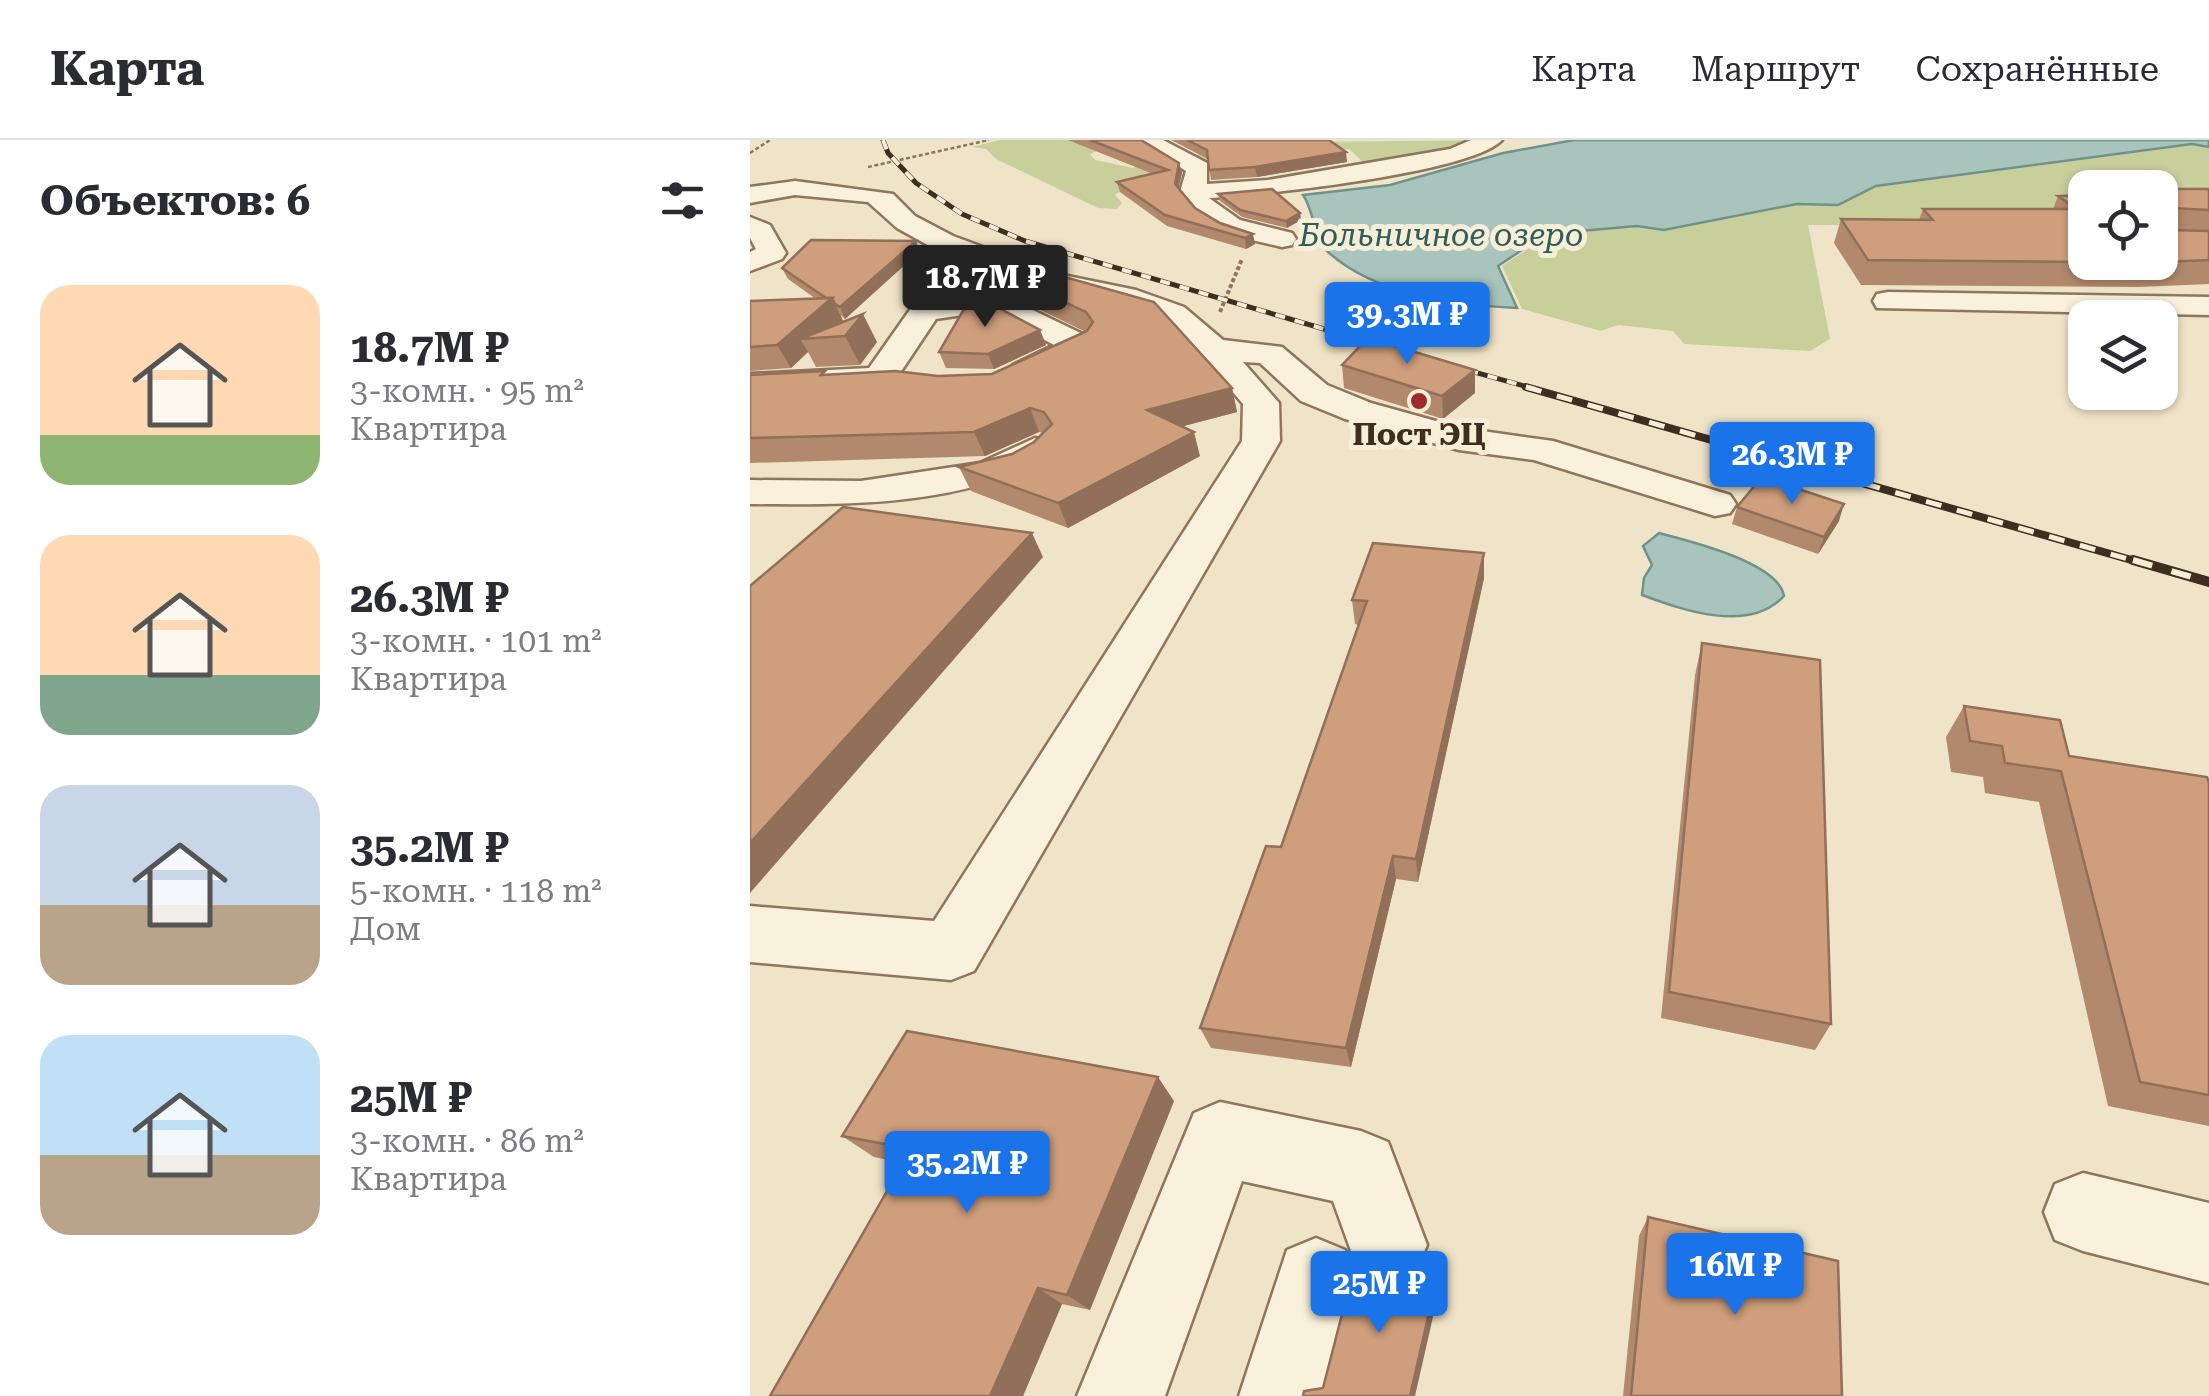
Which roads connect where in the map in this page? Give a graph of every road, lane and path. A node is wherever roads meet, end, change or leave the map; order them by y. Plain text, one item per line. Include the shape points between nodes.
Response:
1 (770, 140) edge
2 (989, 140) edge
3 (1146, 140) edge
4 (1408, 140) edge
5 (1488, 141) edge
6 (750, 153) edge
7 (1268, 187) junction
8 (795, 188) junction
9 (1193, 192) junction
10 (750, 195) edge
11 (1285, 210) edge
12 (750, 225) edge
13 (1282, 239) joint
14 (750, 262) edge
15 (1888, 301) dead end
16 (2209, 306) edge
17 (1238, 351) junction
18 (880, 378) junction
19 (915, 381) edge
20 (1002, 383) edge
21 (750, 385) edge
22 (1038, 448) edge
23 (750, 492) edge
24 (862, 494) junction
25 (1715, 504) dead end
26 (820, 530) edge
27 (750, 934) edge
28 (2083, 1212) dead end
29 (2209, 1243) edge
30 (1121, 1396) edge
31 (1282, 1396) edge

1 - 6 path
2 - 8 path
3 - 9 lane via 1198,168
4 - 5 lane
5 - 7 lane via 1455,155
7 - 9 lane
7 - 11 lane
8 - 10 lane
8 - 17 lane via 884,199 906,222 943,242 1046,280 1174,314
9 - 13 lane via 1216,222
12 - 14 lane via 772,253
13 - 17 path via 1289,250 1242,259 1220,311
15 - 16 lane
17 - 25 lane via 1358,410 1459,439 1540,449
17 - 27 lane via 1261,403 1261,441 951,951
18 - 19 lane
18 - 20 lane via 925,311 970,302 994,301 1080,345
18 - 21 lane
22 - 24 lane via 990,473
23 - 24 lane
24 - 26 lane
28 - 29 lane
30 - 31 lane via 1220,1139 1361,1169 1351,1262

